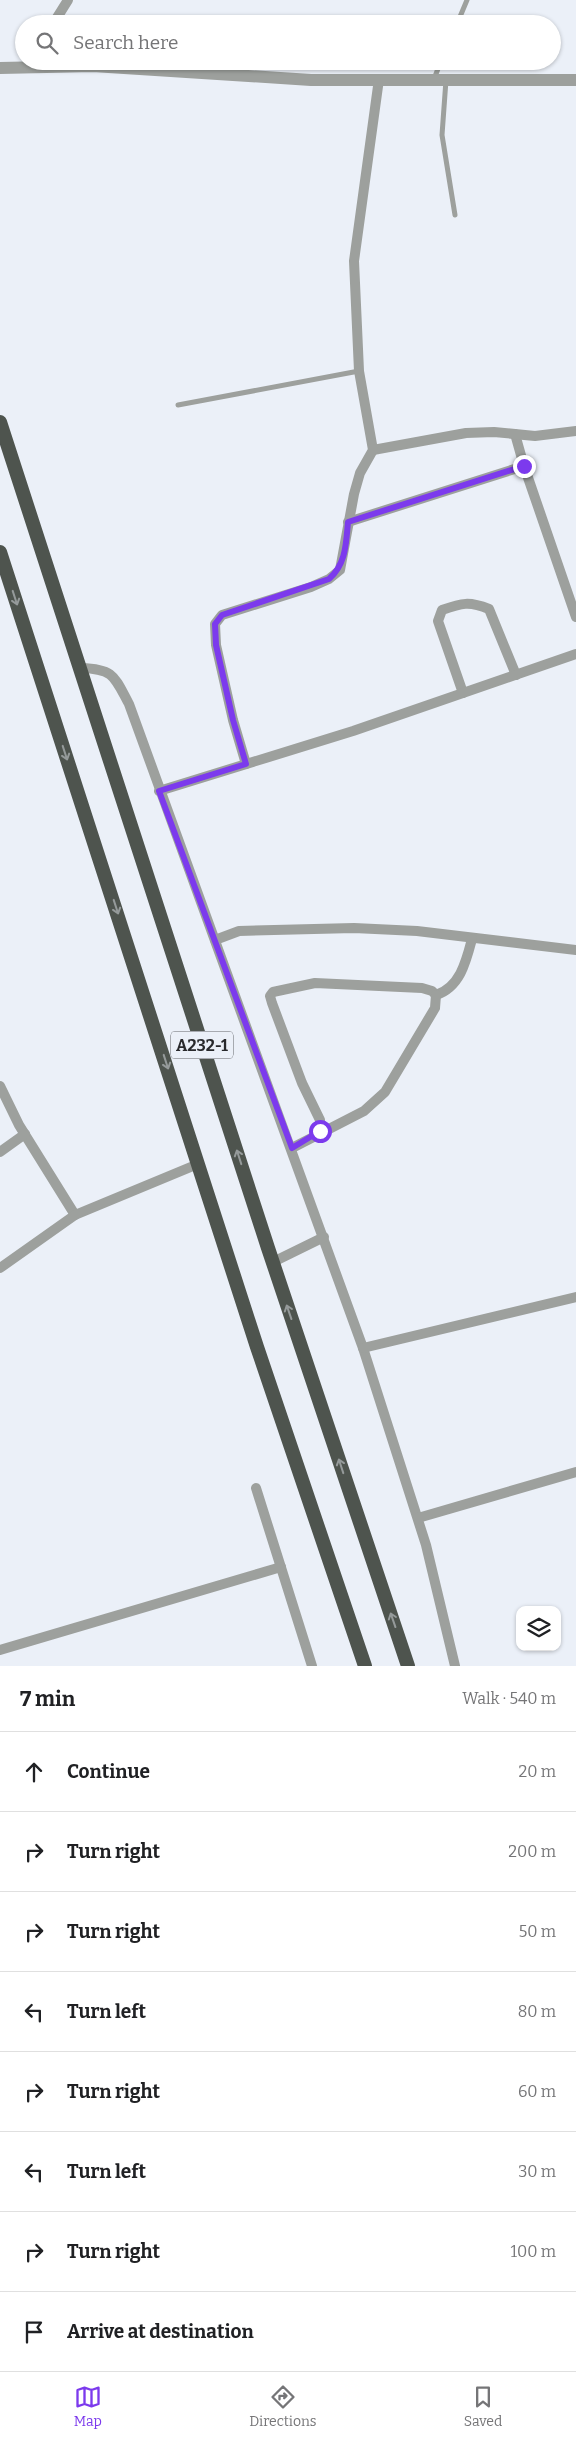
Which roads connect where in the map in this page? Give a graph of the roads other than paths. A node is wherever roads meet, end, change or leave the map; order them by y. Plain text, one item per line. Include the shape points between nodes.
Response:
1 (68, 0) edge
2 (466, 0) edge
3 (59, 15) edge
4 (460, 15) edge
5 (15, 66) edge
6 (0, 68) edge
7 (156, 70) edge
8 (440, 70) edge
9 (379, 79) junction
10 (440, 79) junction
11 (576, 80) edge
12 (455, 215) dead end
13 (359, 371) junction
14 (178, 405) dead end
15 (0, 422) edge
16 (576, 431) edge
17 (515, 434) junction
18 (373, 450) junction
19 (524, 466) junction
20 (348, 522) junction
21 (0, 552) edge
22 (576, 616) edge
23 (576, 654) edge
24 (81, 668) junction
25 (516, 675) junction
26 (463, 693) junction
27 (246, 764) junction
28 (159, 791) junction
29 (472, 939) junction
30 (215, 940) junction
31 (576, 950) edge
32 (436, 995) junction
33 (0, 1086) edge
34 (320, 1131) junction
35 (25, 1134) junction
36 (292, 1148) junction
37 (0, 1152) edge
38 (198, 1164) junction
39 (75, 1214) junction
40 (324, 1237) junction
41 (272, 1262) junction
42 (0, 1268) edge
43 (576, 1297) edge
44 (363, 1348) junction
45 (576, 1472) edge
46 (256, 1488) dead end
47 (418, 1518) junction
48 (281, 1568) junction
49 (0, 1650) edge
50 (312, 1666) edge
51 (365, 1666) edge
52 (408, 1666) edge
53 (454, 1666) edge

1 - 3 street
2 - 4 lane
5 - 6 street
7 - 9 street via 311,80
8 - 10 lane
9 - 10 street
9 - 13 street via 354,261
10 - 11 street
10 - 12 lane via 442,135
13 - 14 lane
13 - 18 street
15 - 24 highway, A232-1
16 - 17 street via 535,436
17 - 18 street via 466,433
17 - 19 street
18 - 20 street via 360,473
19 - 20 street
19 - 22 street
20 - 27 street via 340,570 329,579 222,615 215,624 218,654
21 -> 38 highway, A232-1
23 - 25 street
24 - 28 street via 101,669 114,677 129,704
41 -> 24 highway, A232-1
25 - 26 street
25 - 26 street via 489,610 473,602 450,607 442,610 438,621
26 - 27 street via 353,732
27 - 28 street
28 - 30 street
29 - 30 street via 417,931 354,928 239,931
29 - 31 street
29 - 32 street via 453,986
30 - 36 street
32 - 34 street via 435,1008 385,1092 364,1111
32 - 34 street via 422,988 315,983 273,992 270,996 272,1003 302,1083 320,1120
33 - 35 street
34 - 36 street
35 - 37 street
35 - 39 street
36 - 40 street
38 - 39 street
38 - 51 highway, A232-1
39 - 42 street
40 - 41 street
40 - 44 street
52 -> 41 highway, A232-1
43 - 44 street
44 - 47 street
45 - 47 street
46 - 48 street
47 - 53 street
48 - 49 street
48 - 50 street

